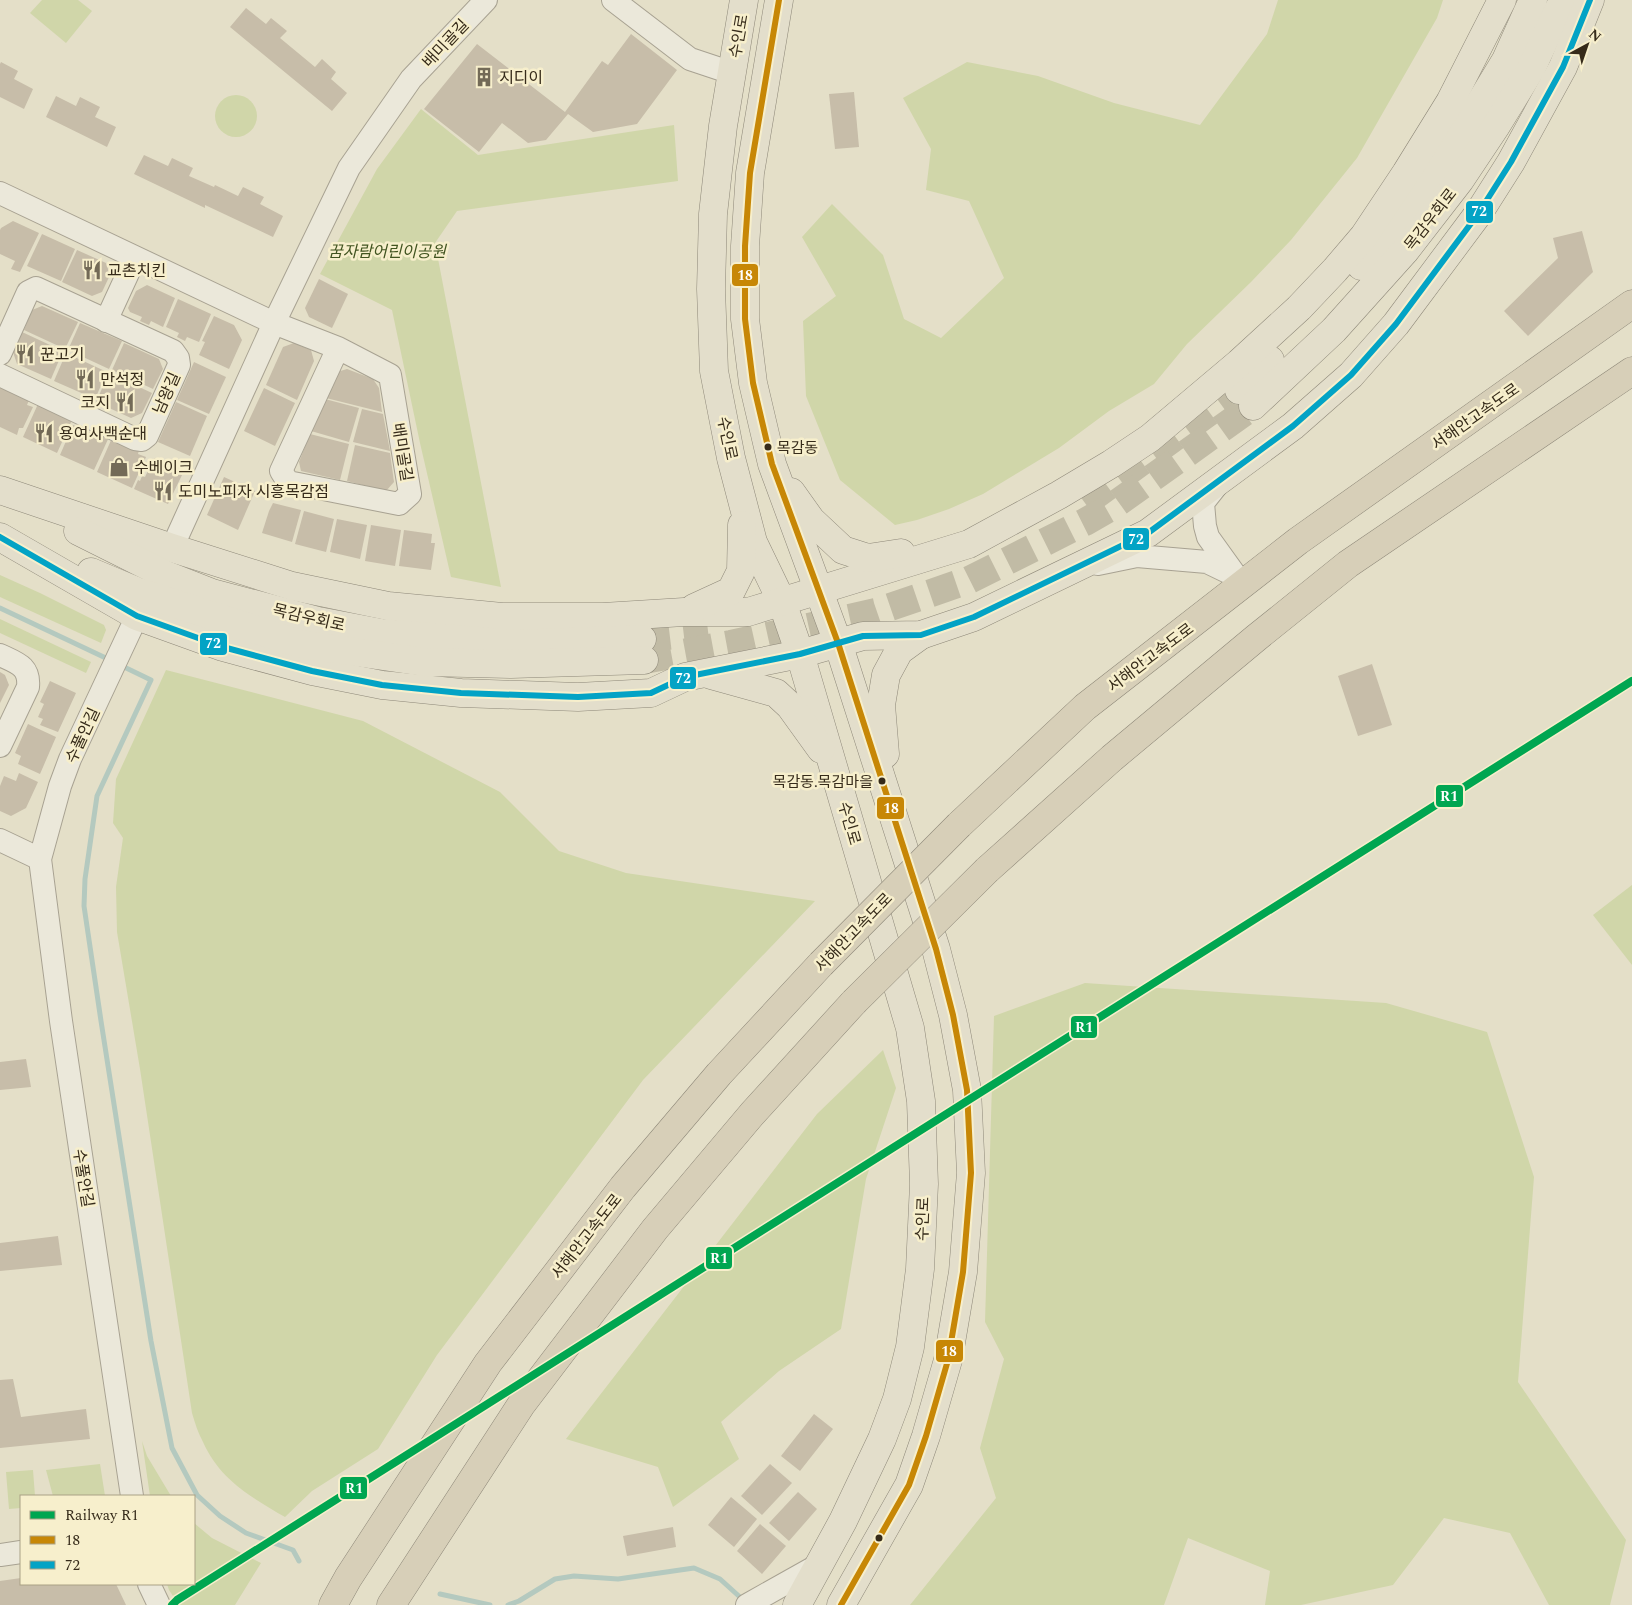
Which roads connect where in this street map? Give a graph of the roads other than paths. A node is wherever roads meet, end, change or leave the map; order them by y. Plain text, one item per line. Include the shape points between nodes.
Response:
1 (486, 0) edge
2 (613, 0) edge
3 (744, 0) edge
4 (779, 0) edge
5 (1502, 0) edge
6 (1533, 0) edge
7 (1563, 0) edge
8 (1590, 0) edge
9 (732, 73) junction
10 (0, 193) edge
11 (135, 258) junction
12 (1632, 304) edge
13 (106, 320) junction
14 (274, 323) junction
15 (338, 348) junction
16 (0, 354) edge
17 (1632, 371) edge
18 (0, 374) edge
19 (772, 464) junction
20 (1224, 476) junction
21 (0, 491) edge
22 (742, 501) junction
23 (0, 535) edge
24 (969, 544) junction
25 (172, 548) junction
26 (1073, 570) junction
27 (820, 590) junction
28 (782, 602) junction
29 (684, 612) junction
30 (137, 616) junction
31 (922, 635) junction
32 (838, 643) junction
33 (800, 654) junction
34 (0, 655) edge
35 (705, 674) junction
36 (0, 746) edge
37 (833, 766) junction
38 (890, 805) junction
39 (0, 840) edge
40 (40, 859) junction
41 (132, 1495) edge
42 (20, 1552) edge
43 (0, 1555) edge
44 (820, 1564) junction
45 (149, 1585) edge
46 (159, 1605) edge
47 (333, 1605) edge
48 (391, 1605) edge
49 (747, 1605) edge
50 (797, 1605) edge
51 (842, 1605) edge

1 - 14 street, 배미골길 via 411,78 349,168
2 - 9 street via 690,59
3 - 9 main road, 수인로
4 - 19 main road via 750,173 745,246 745,320 753,383
5 - 24 main road via 1450,102 1406,174 1364,236 1299,308 1239,364 1150,438 1059,495
6 - 7 main road, 목감우회로 via 1506,60 1441,167 1384,240 1246,398 1334,330 1405,251 1460,180 1496,126 1531,69
8 - 20 main road via 1563,67 1511,162 1478,214 1396,324 1351,376 1292,426
9 - 22 main road, 수인로 via 713,214 711,289 714,371
10 - 11 street
11 - 13 street
11 - 14 street
12 - 47 highway, 서해안고속도로, bridge via 1298,541 1085,707 959,825 821,964 719,1074 623,1187 488,1363
13 - 16 street, 남왕길 via 36,288 31,289
13 - 18 street, 남왕길 via 172,351 178,358 179,366 147,436 142,440
14 - 15 street, 배미골길
14 - 25 street, 배미골길
15 - 15 street, 배미골길 via 390,375 410,494 399,504 288,482 281,471
17 - 48 highway, bridge via 1348,564 1256,638 1112,758 988,870 854,1002 752,1114 655,1229 521,1405
19 - 24 main road via 811,520 842,550 868,558
19 - 27 main road
20 - 26 main road via 1148,533
20 - 26 street via 1204,503 1205,526 1208,537 1236,576 1207,562 1137,556
21 - 23 main road, 목감우회로 via 166,575 212,593 318,621 381,633 516,644 643,649 511,664 424,662 300,644 136,591
21 - 25 main road
22 - 28 main road, 수인로 via 753,542
22 - 29 main road via 741,571 731,591
23 - 30 main road
24 - 27 main road
25 - 29 main road via 292,586 388,606 502,617 602,617
26 - 31 main road via 974,617
27 - 28 main road
27 - 32 main road
28 - 29 main road via 748,612
28 - 33 main road, 수인로
30 - 35 main road via 223,647 312,671 382,685 461,693 578,698 651,693 685,677
30 - 40 street, 수풀안길 via 70,759
31 - 32 main road via 863,636
31 - 38 main road via 899,651 886,675 881,705
32 - 33 main road
32 - 38 main road
33 - 35 main road
33 - 37 main road, 수인로
34 - 36 street via 20,665 29,679 28,688
35 - 37 main road via 776,693 790,706
37 - 44 main road, 수인로 via 910,1028 921,1101 924,1184 920,1269 910,1347 897,1399 882,1439
38 - 51 main road via 936,949 953,1015 967,1090 971,1174 963,1272 948,1360 926,1436 908,1485
39 - 40 street
40 - 41 street, 수풀안길 via 60,1020
42 - 43 street
44 - 49 street
44 - 50 main road, 수인로
45 - 46 street

